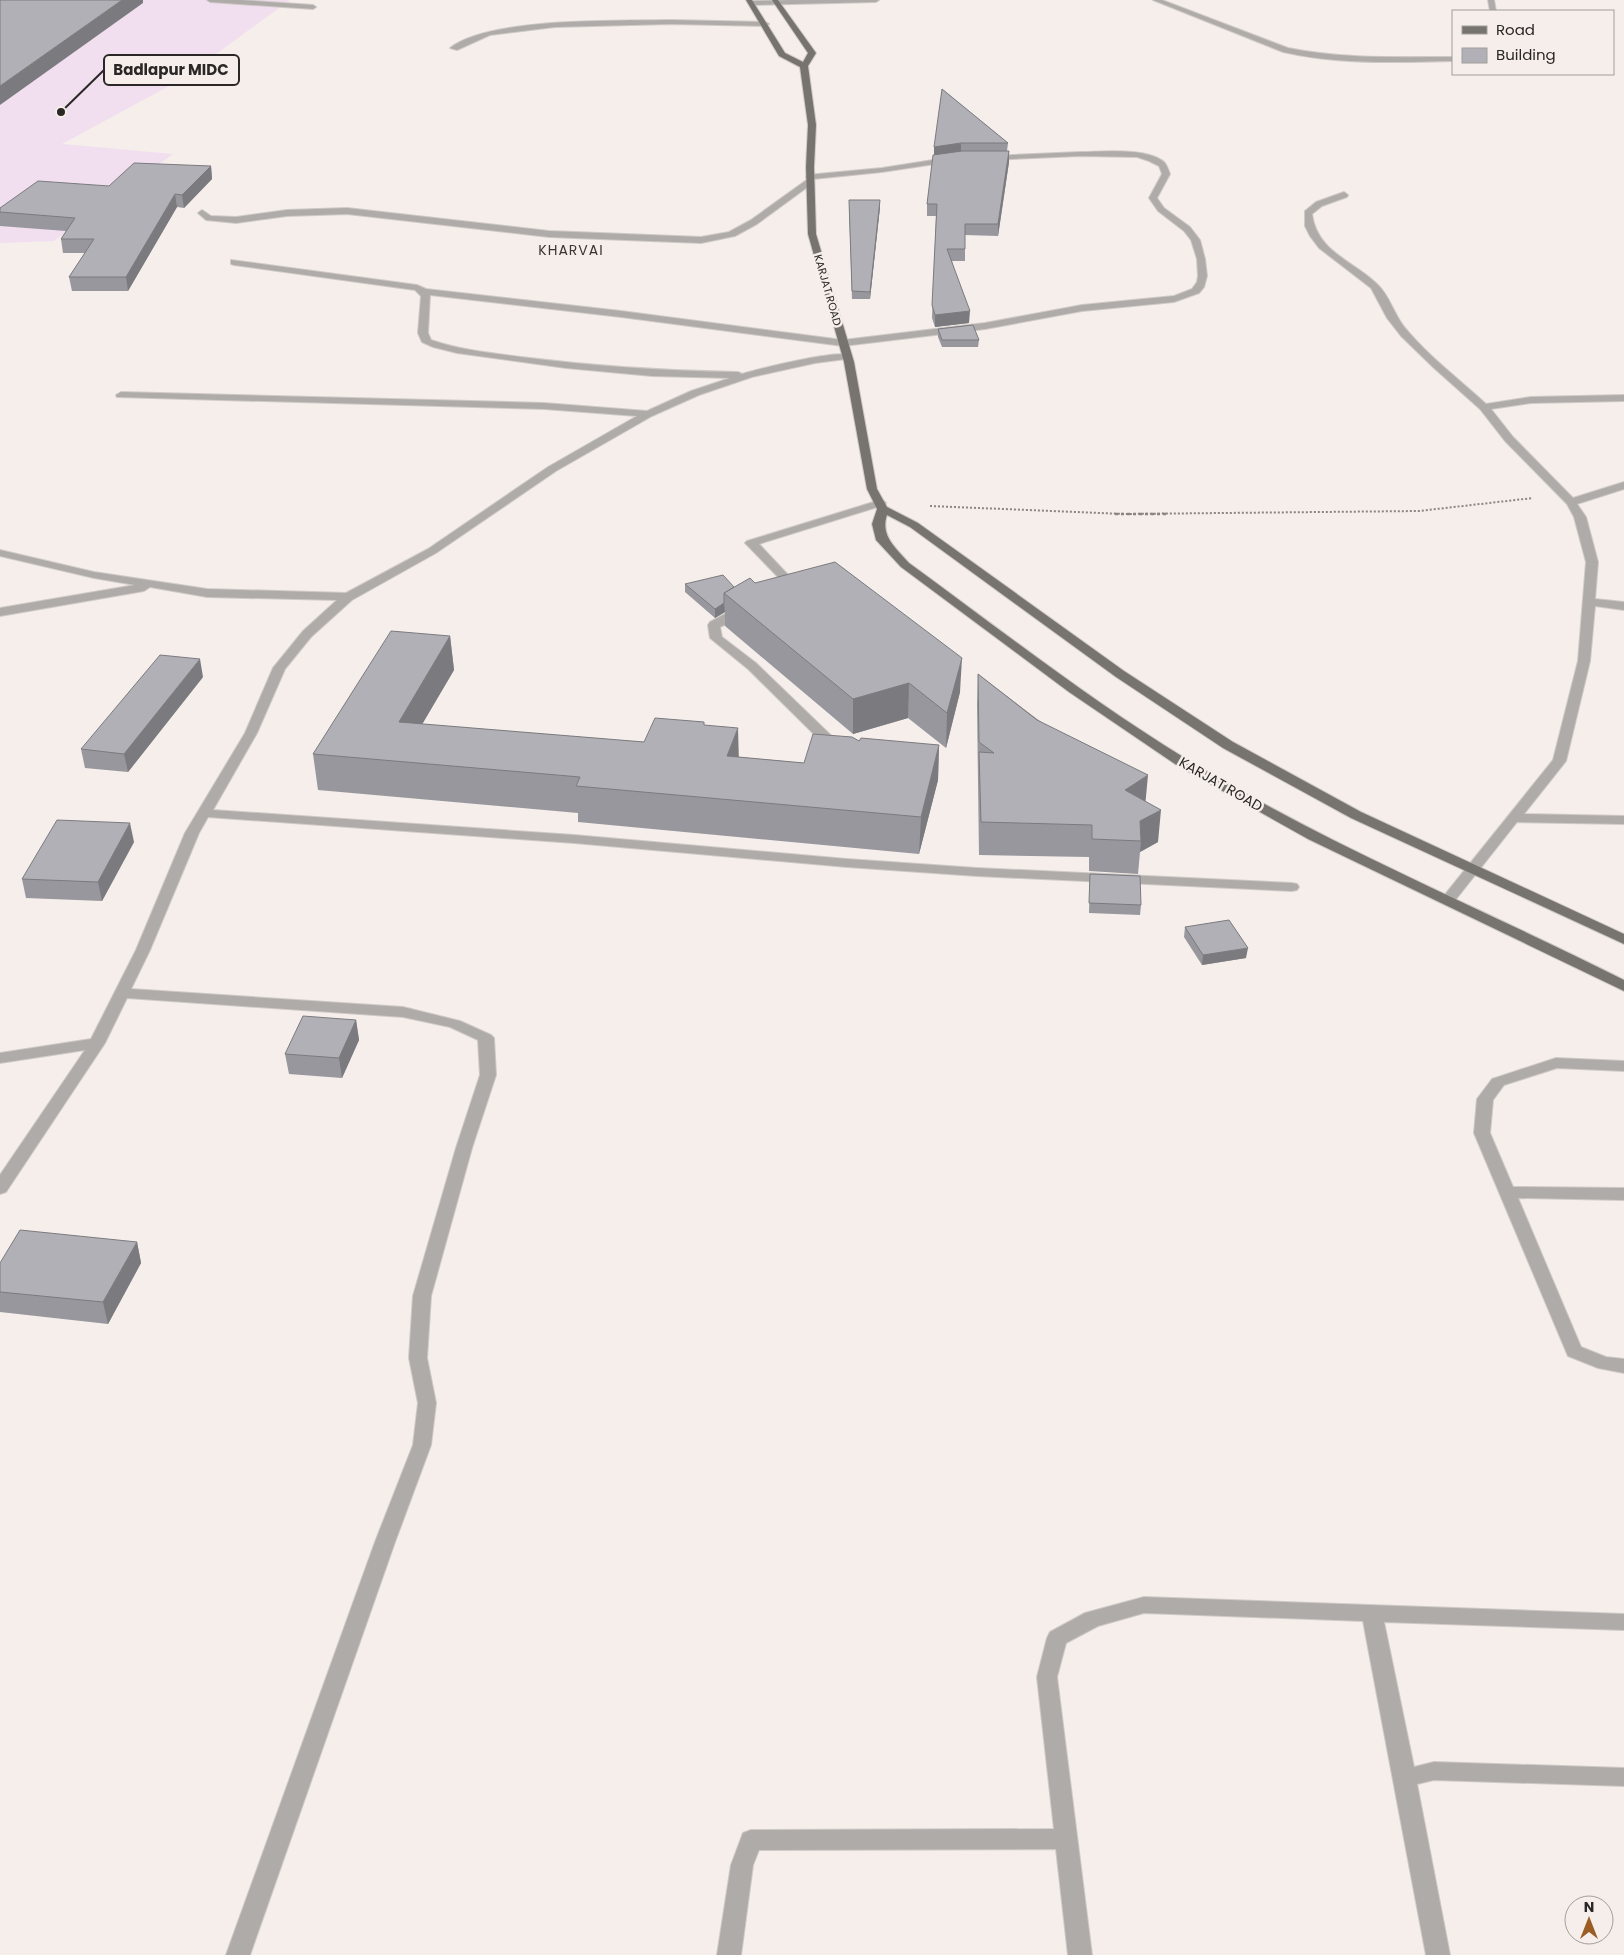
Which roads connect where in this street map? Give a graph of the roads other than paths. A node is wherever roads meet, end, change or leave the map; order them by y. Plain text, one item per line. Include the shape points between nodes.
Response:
1 (210, 0) edge
2 (876, 0) edge
3 (1156, 0) edge
4 (750, 1) edge
5 (776, 1) edge
6 (313, 7) dead end
7 (765, 24) junction
8 (454, 48) dead end
9 (1452, 59) edge
10 (804, 66) junction
11 (961, 158) edge
12 (978, 158) edge
13 (810, 179) junction
14 (1344, 196) dead end
15 (202, 212) dead end
16 (234, 262) dead end
17 (424, 292) junction
18 (844, 350) junction
19 (749, 375) junction
20 (121, 395) dead end
21 (1624, 398) edge
22 (1484, 407) junction
23 (648, 414) junction
24 (1624, 484) edge
25 (1567, 499) junction
26 (882, 506) junction
27 (0, 553) edge
28 (157, 585) junction
29 (348, 597) junction
30 (1590, 602) junction
31 (1624, 606) edge
32 (0, 612) edge
33 (845, 757) edge
34 (204, 813) junction
35 (1514, 818) junction
36 (1624, 820) edge
37 (1473, 868) junction
38 (1292, 887) dead end
39 (1448, 900) junction
40 (1624, 940) edge
41 (1624, 986) edge
42 (121, 993) junction
43 (97, 1043) junction
44 (0, 1058) edge
45 (1624, 1066) edge
46 (0, 1188) edge
47 (1507, 1192) junction
48 (1624, 1194) edge
49 (1624, 1366) edge
50 (1372, 1613) junction
51 (1624, 1622) edge
52 (1624, 1776) edge
53 (1405, 1778) junction
54 (1066, 1839) junction
55 (238, 1955) edge
56 (729, 1955) edge
57 (1080, 1955) edge
58 (1438, 1955) edge

1 - 6 street
2 - 5 street
3 - 9 street via 1304,54 1346,58
4 - 5 street
4 - 7 main road
5 - 10 main road, KARJAT ROAD via 812,53
7 - 8 street via 554,25 489,33
7 - 10 main road via 782,54
10 - 13 main road, KARJAT ROAD via 812,125
11 - 13 street
12 - 18 street via 1113,153 1152,159 1162,165 1166,174 1153,198 1157,208 1190,232 1198,242 1204,276 1202,284 1188,296 1174,299 1082,308
13 - 15 street via 754,222 732,234 702,240 549,234 347,211 287,213 236,220 209,218
13 - 18 main road, KARJAT ROAD via 812,234
14 - 22 street via 1319,204 1308,213 1307,221 1314,239 1375,287 1394,321
16 - 17 street via 406,286
17 - 18 street via 621,314
17 - 19 street via 423,333 427,342 444,348 546,363 646,372
18 - 19 street
18 - 26 main road, KARJAT ROAD via 849,362 872,489
19 - 23 street
20 - 23 street via 544,406
21 - 22 street via 1530,400
22 - 25 street
23 - 29 street via 552,469 432,551
24 - 25 street
25 - 30 street via 1580,517 1592,562
26 - 33 street via 751,543 786,579 714,626 716,638 752,666
26 - 37 main road via 914,525 1120,674 1228,745 1356,815
26 - 39 main road, KARJAT ROAD via 878,524 882,540 905,565 1073,689 1183,763 1313,836
27 - 28 street via 94,575
28 - 29 street via 207,593
28 - 32 street
29 - 34 street via 307,634 279,668 251,733
30 - 31 street
30 - 35 street via 1584,661 1559,761
34 - 38 street via 950,870
34 - 42 street via 192,833
35 - 36 street
35 - 37 street
37 - 39 street
37 - 40 main road
39 - 41 main road, KARJAT ROAD
42 - 43 street
42 - 55 street via 403,1012 455,1024 486,1038 488,1075 422,1296 418,1358 426,1403 422,1445
43 - 44 street
43 - 46 street
45 - 47 street via 1556,1064 1498,1082 1485,1099 1482,1133
47 - 48 street
47 - 49 street via 1574,1351
50 - 51 street
50 - 53 street
50 - 54 street via 1144,1605 1092,1620 1058,1638 1048,1677
52 - 53 street via 1434,1771
53 - 58 street
54 - 56 street via 751,1840 742,1865
54 - 57 street

